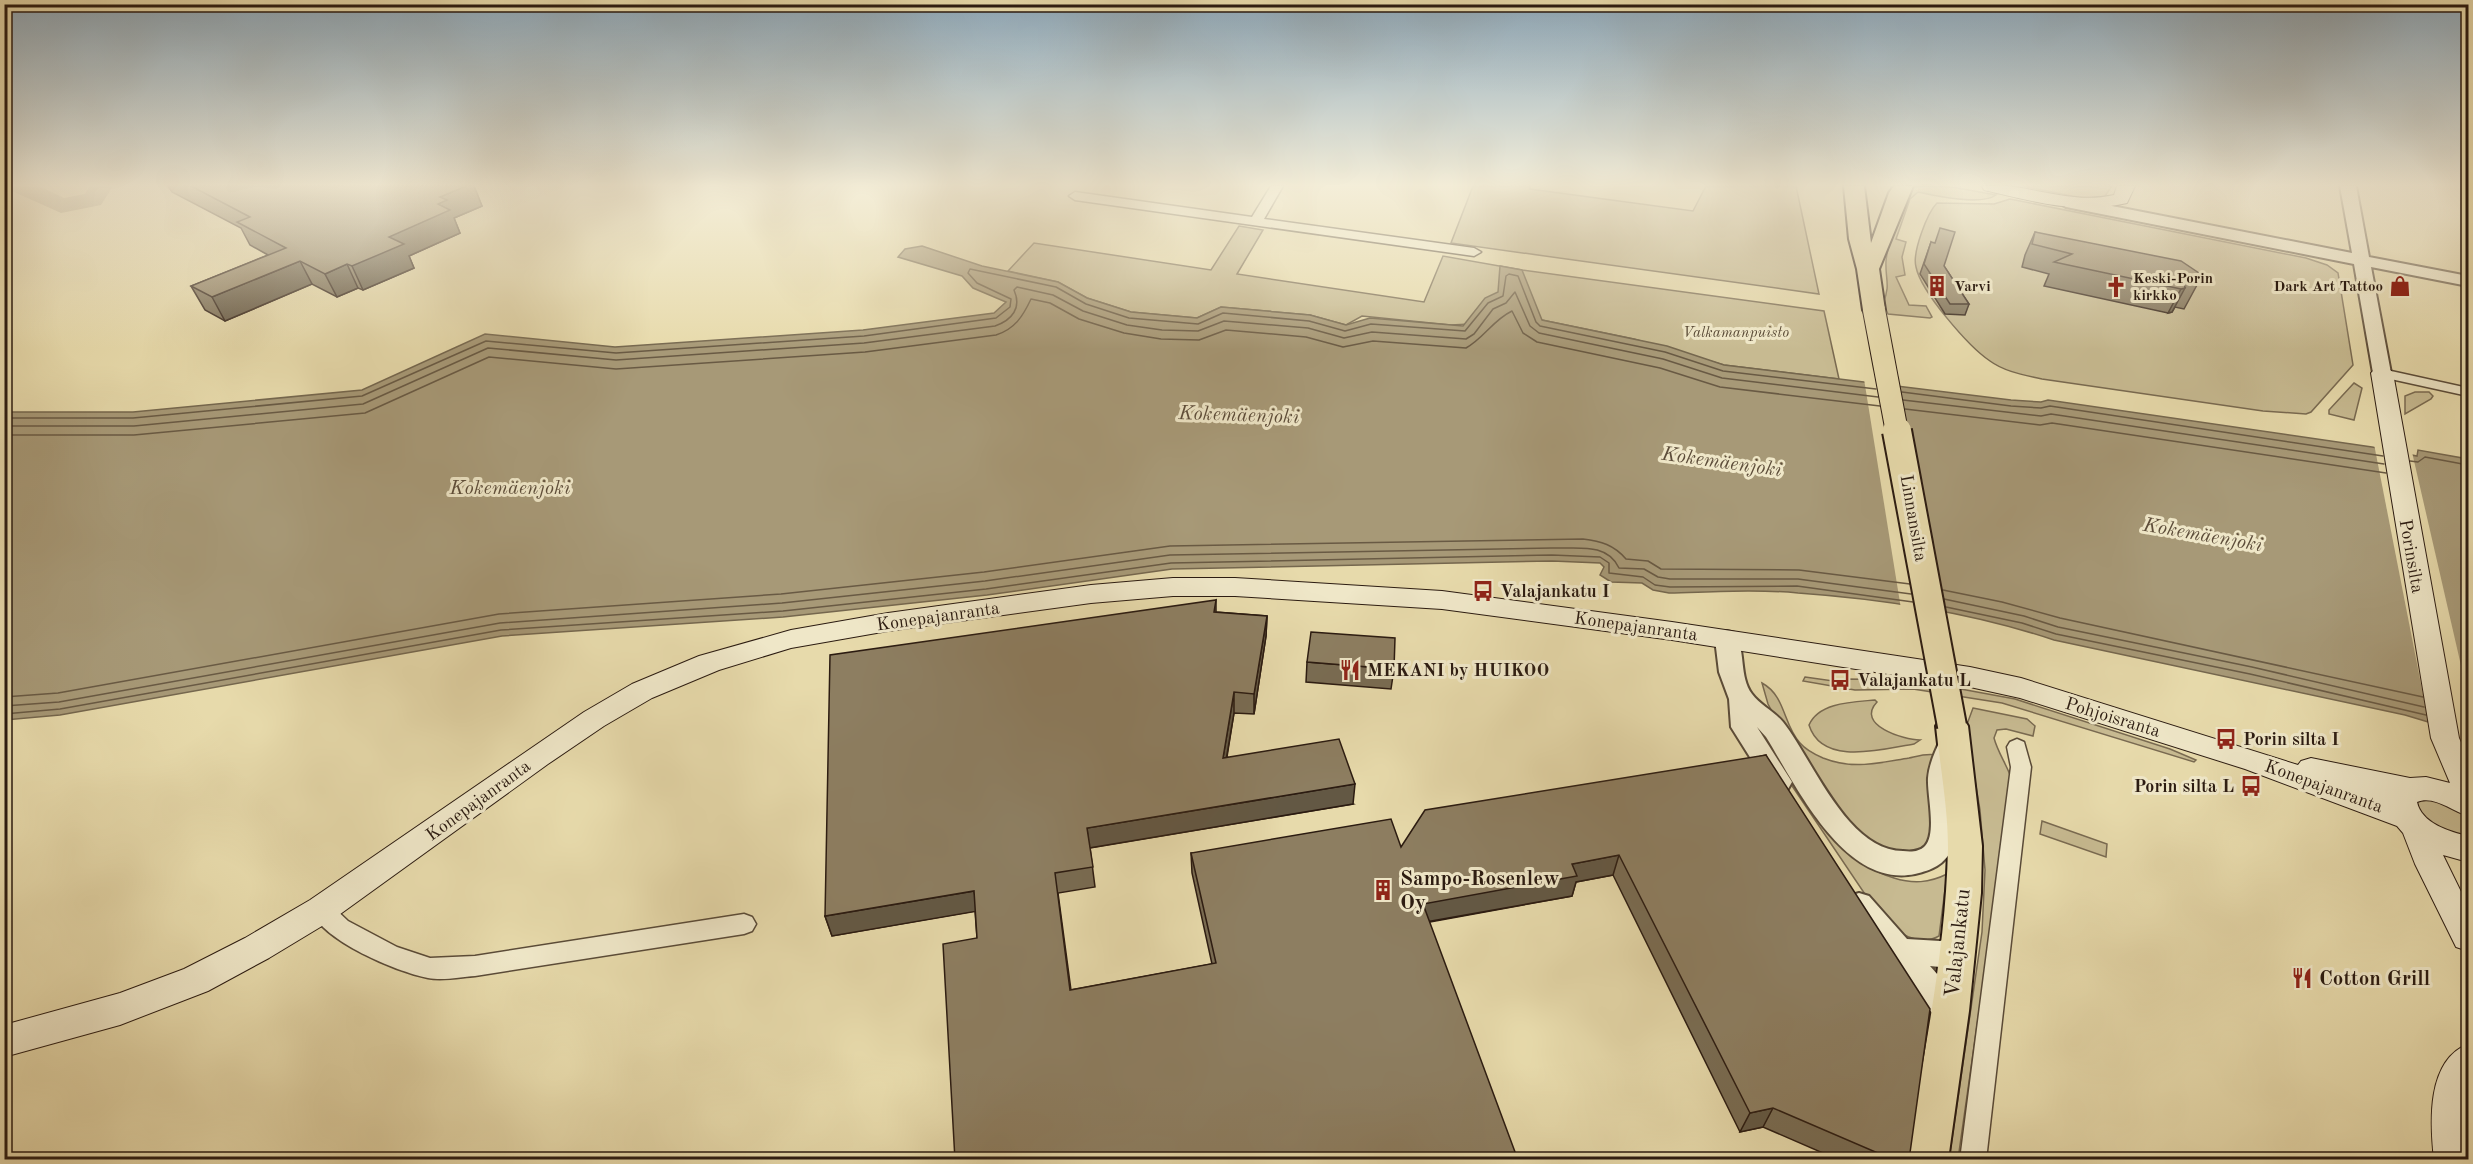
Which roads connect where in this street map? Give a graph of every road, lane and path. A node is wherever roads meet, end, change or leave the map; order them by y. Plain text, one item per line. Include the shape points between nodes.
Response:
1 (1392, 240) edge
2 (1859, 240) edge
3 (1873, 240) edge
4 (1882, 240) edge
5 (2261, 240) edge
6 (2358, 240) edge
7 (1474, 252) dead end
8 (2361, 260) junction
9 (1868, 269) junction
10 (2469, 281) edge
11 (2382, 373) junction
12 (2469, 392) edge
13 (1727, 639) junction
14 (1970, 677) joint
15 (1741, 699) junction
16 (1952, 731) junction
17 (2445, 738) junction
18 (2017, 747) dead end
19 (2255, 761) joint
20 (2469, 790) edge
21 (2469, 804) edge
22 (2414, 805) junction
23 (1813, 834) edge
24 (2469, 849) edge
25 (1844, 882) edge
26 (321, 910) junction
27 (744, 924) dead end
28 (2469, 937) edge
29 (1958, 948) junction
30 (1900, 952) junction
31 (1950, 1011) junction
32 (4, 1041) edge
33 (2468, 1064) edge
34 (1927, 1160) edge
35 (1973, 1160) edge
36 (2453, 1160) edge

1 - 7 street
2 - 9 main road
3 - 9 main road
4 - 9 main road
5 - 8 street
6 - 8 street
8 - 10 street
8 - 11 street
9 - 16 main road, Linnansilta, bridge
11 - 12 street
11 - 17 main road, Porinsilta
13 - 14 main road, Konepajanranta
13 - 15 street via 1731,672
13 - 26 main road, Konepajanranta via 1442,600 1173,587 1091,594 791,639 708,663 642,691 538,756
14 - 19 main road, Pohjoisranta via 2021,688
15 - 16 street via 1773,727 1851,841 1885,861 1905,864 1925,860 1938,851 1943,835 1942,772
15 - 23 street via 1744,727
16 - 29 main road, Valajankatu via 1965,846
17 - 20 main road, Porinsilta
17 - 22 main road, Porinsilta via 2433,775
18 - 35 street via 2021,767
19 - 22 main road, Konepajanranta via 2302,780
21 - 22 main road via 2440,791
22 - 24 main road via 2439,841
22 - 28 main road via 2431,864
25 - 30 street via 1861,909
26 - 27 street via 358,940 430,968 475,966
26 - 32 main road, Konepajanranta via 196,980 120,1009
29 - 30 street via 1940,954
29 - 31 main road, Valajankatu
30 - 31 street
31 - 34 main road, Valajankatu
33 - 36 main road via 2449,1099

